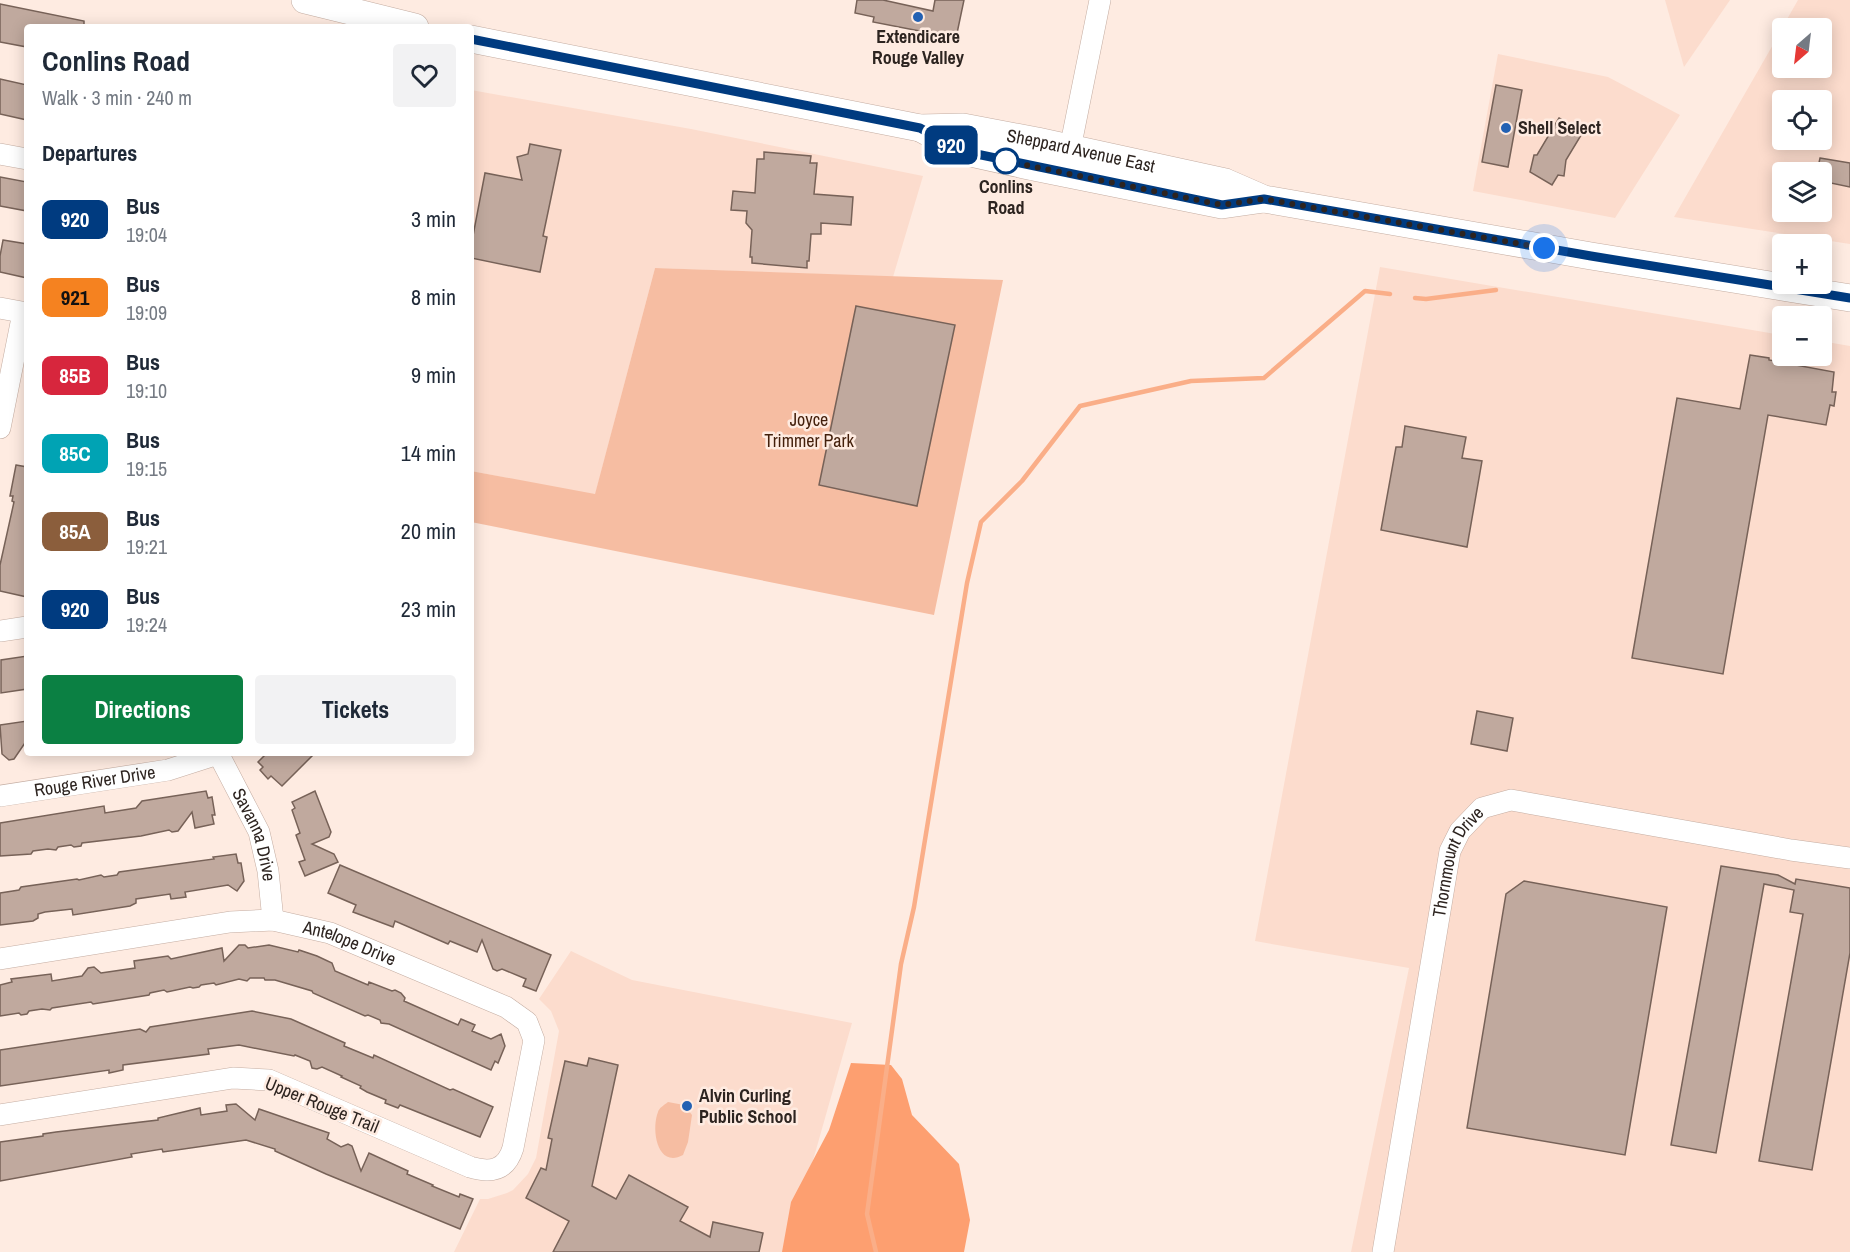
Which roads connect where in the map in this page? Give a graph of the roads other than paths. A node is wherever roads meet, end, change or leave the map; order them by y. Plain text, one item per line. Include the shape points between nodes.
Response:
1 (304, 0) edge
2 (1100, 0) edge
3 (399, 24) edge
4 (474, 40) edge
5 (0, 154) edge
6 (24, 158) edge
7 (1069, 161) junction
8 (1850, 298) edge
9 (0, 308) edge
10 (24, 313) edge
11 (24, 318) edge
12 (0, 428) edge
13 (24, 627) edge
14 (0, 631) edge
15 (214, 756) edge
16 (221, 756) edge
17 (0, 796) edge
18 (1850, 858) edge
19 (273, 920) junction
20 (0, 959) edge
21 (0, 1116) edge
22 (495, 1170) joint
23 (1383, 1252) edge

1 - 3 main road
2 - 7 street
4 - 7 main road, Sheppard Avenue East via 920,128 963,127
5 - 6 street
7 - 8 main road, Sheppard Avenue East via 1225,182 1264,199
9 - 10 street
11 - 12 street
13 - 14 street
15 - 17 street, Rouge River Drive via 168,770
16 - 19 street, Savanna Drive via 259,832
18 - 23 street, Thornmount Drive via 1511,800 1482,808 1450,850
19 - 20 street, Antelope Drive via 230,922
19 - 22 street, Antelope Drive via 330,933 506,1007 527,1022 534,1040 513,1148
21 - 22 street, Upper Rouge Trail via 233,1078 269,1080 470,1167

